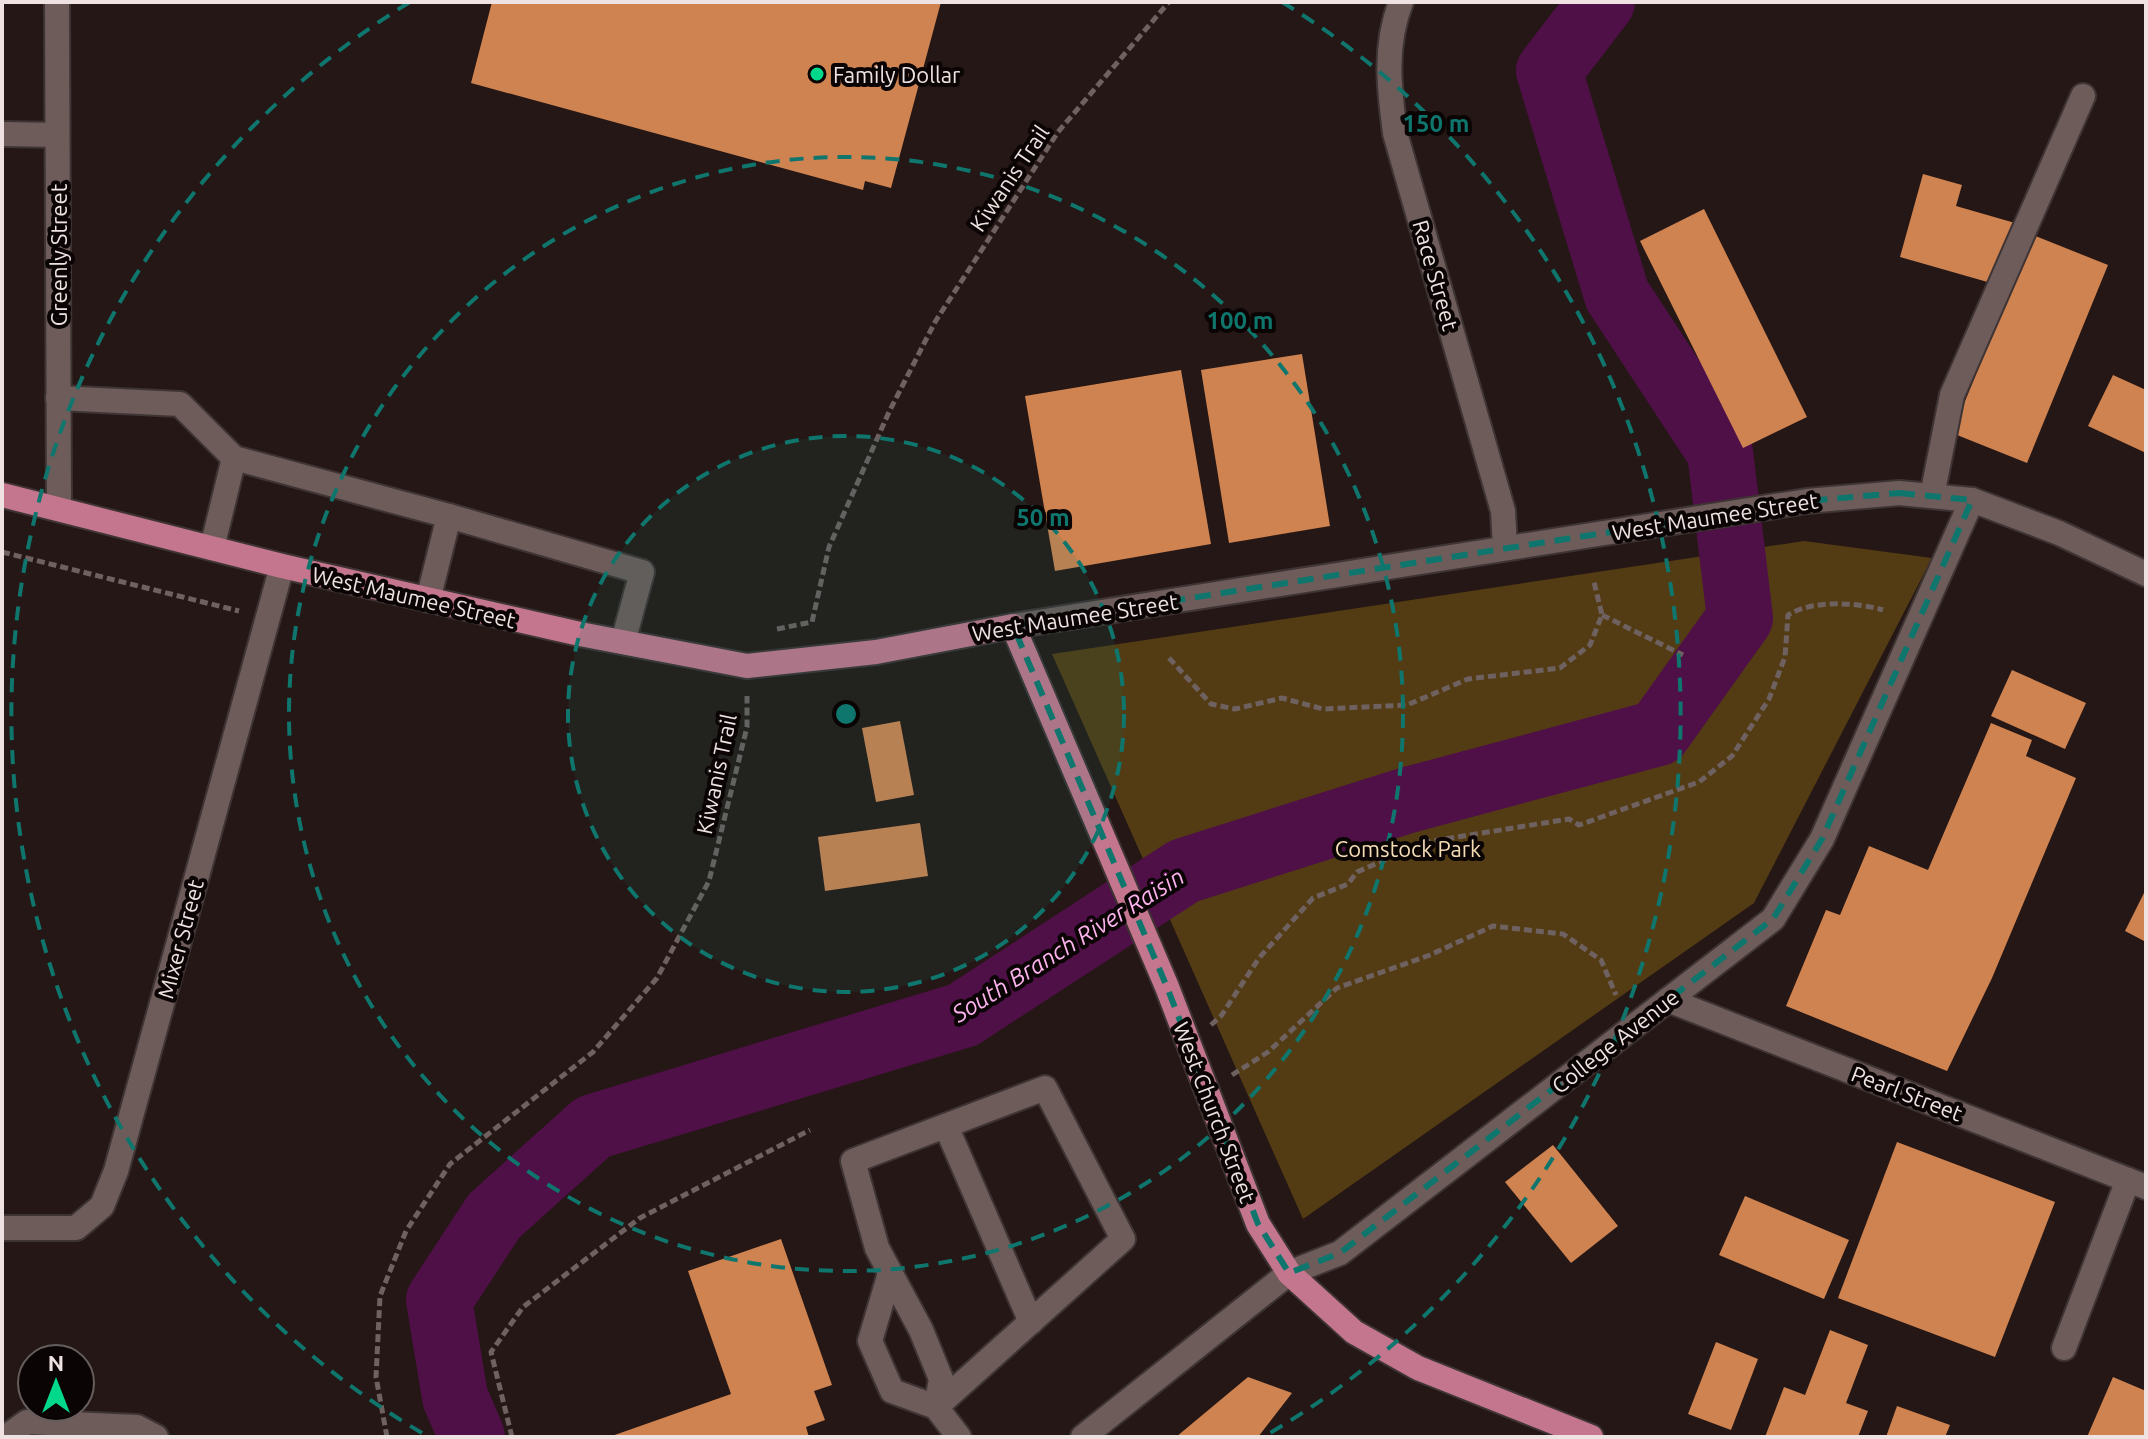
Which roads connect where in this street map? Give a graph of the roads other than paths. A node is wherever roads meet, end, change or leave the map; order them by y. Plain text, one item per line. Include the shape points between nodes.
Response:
1 (57, 2) edge
2 (1401, 2) edge
3 (2083, 96) dead end
4 (2, 134) edge
5 (57, 135) junction
6 (58, 398) junction
7 (234, 458) junction
8 (2, 495) edge
9 (1932, 496) junction
10 (1972, 500) junction
11 (59, 509) junction
12 (449, 516) junction
13 (1505, 547) junction
14 (212, 548) junction
15 (282, 566) junction
16 (2146, 574) edge
17 (428, 600) junction
18 (1013, 626) junction
19 (623, 642) junction
20 (1668, 1000) junction
21 (946, 1126) junction
22 (2137, 1183) edge
23 (2, 1228) edge
24 (890, 1273) junction
25 (1289, 1273) junction
26 (1031, 1322) junction
27 (2064, 1348) dead end
28 (936, 1407) junction
29 (92, 1431) edge
30 (6, 1437) edge
31 (156, 1437) edge
32 (959, 1437) edge
33 (1083, 1437) edge
34 (1591, 1437) edge

1 - 5 street, Greenly Street
2 - 13 street, Race Street via 1387,73 1395,133 1503,511
3 - 9 street via 1952,395
4 - 5 street
5 - 6 street, Greenly Street
6 - 7 street via 180,404
6 - 11 street, Greenly Street
7 - 12 street
7 - 14 street
8 - 11 main road, West Maumee Street
9 - 10 street, West Maumee Street
9 - 13 street, West Maumee Street via 1899,493 1807,501
10 - 16 street, West Maumee Street
10 - 20 street, College Avenue via 1822,839 1773,919
11 - 14 main road, West Maumee Street
12 - 17 street
12 - 19 street via 642,572
13 - 18 street, West Maumee Street
14 - 15 main road, West Maumee Street
15 - 17 main road, West Maumee Street
15 - 23 street, Mixer Street via 102,1206 76,1228
17 - 19 main road, West Maumee Street
18 - 19 main road, West Maumee Street via 876,652 747,666
18 - 25 main road, West Church Street via 1167,987 1258,1224
20 - 22 street, Pearl Street
20 - 25 street, College Avenue via 1340,1253
21 - 24 street via 853,1161 877,1248
21 - 26 street
21 - 26 street via 1045,1088 1123,1239
22 - 27 street
24 - 28 street via 941,1379
24 - 28 street via 870,1341 892,1391
25 - 33 street, College Avenue
25 - 34 main road, West Church Street via 1354,1332 1418,1368
26 - 28 street
28 - 32 street
29 - 30 street via 27,1422
29 - 31 street via 137,1427

